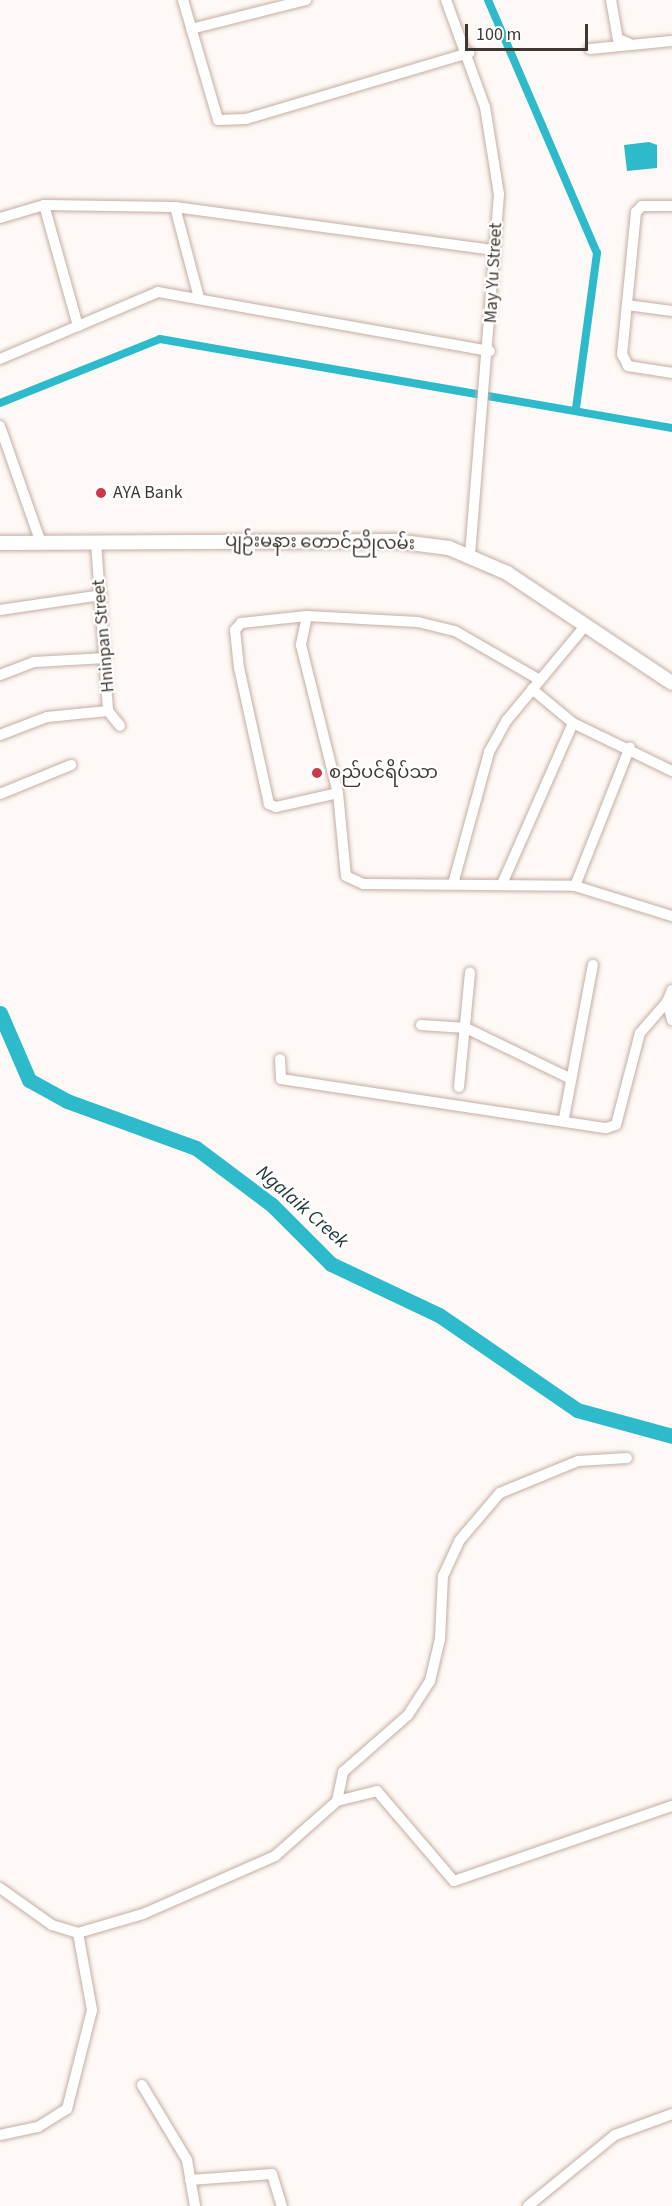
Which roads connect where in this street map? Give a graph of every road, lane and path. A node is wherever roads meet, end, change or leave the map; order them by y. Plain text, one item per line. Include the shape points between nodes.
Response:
1 (183, 0) edge
2 (306, 0) edge
3 (446, 0) edge
4 (611, 0) edge
5 (191, 28) junction
6 (672, 41) edge
7 (630, 44) junction
8 (590, 49) dead end
9 (469, 53) junction
10 (44, 205) junction
11 (672, 206) edge
12 (175, 207) junction
13 (0, 218) edge
14 (494, 250) junction
15 (199, 298) junction
16 (627, 305) junction
17 (672, 311) edge
18 (78, 326) junction
19 (490, 351) junction
20 (0, 359) edge
21 (672, 372) edge
22 (0, 426) edge
23 (96, 542) junction
24 (0, 543) edge
25 (41, 543) junction
26 (470, 553) junction
27 (100, 595) junction
28 (0, 610) edge
29 (307, 616) junction
30 (585, 626) junction
31 (106, 658) junction
32 (0, 675) edge
33 (540, 680) junction
34 (672, 683) edge
35 (532, 689) junction
36 (108, 711) junction
37 (573, 723) junction
38 (120, 726) dead end
39 (0, 735) edge
40 (630, 747) junction
41 (71, 765) dead end
42 (672, 771) edge
43 (338, 793) junction
44 (0, 794) edge
45 (453, 884) junction
46 (502, 884) junction
47 (575, 886) junction
48 (672, 916) edge
49 (593, 965) dead end
50 (470, 973) dead end
51 (672, 990) edge
52 (667, 1002) junction
53 (672, 1020) edge
54 (421, 1024) dead end
55 (465, 1028) junction
56 (280, 1059) dead end
57 (571, 1078) junction
58 (459, 1087) dead end
59 (564, 1118) junction
60 (627, 1458) dead end
61 (337, 1801) junction
62 (672, 1806) edge
63 (0, 1888) edge
64 (78, 1934) junction
65 (142, 2085) dead end
66 (672, 2114) edge
67 (0, 2135) edge
68 (190, 2180) junction
69 (195, 2206) edge
70 (282, 2206) edge
71 (528, 2206) edge

1 - 5 street
2 - 5 street
3 - 9 street, May Yu Street
4 - 7 street via 618,39
5 - 9 street via 218,120 246,119
6 - 7 street
7 - 8 street
9 - 14 street, May Yu Street via 497,166
10 - 12 street
10 - 13 street
10 - 18 street
11 - 16 street via 642,206 636,212
12 - 14 street
12 - 15 street
14 - 19 street, May Yu Street
15 - 18 street via 158,292
15 - 19 street
16 - 17 street
16 - 21 street via 624,361
18 - 20 street
19 - 26 street, May Yu Street
22 - 25 street
23 - 25 main road, ပျဉ်းမနား တောင်ညိုလမ်း
23 - 26 main road, ပျဉ်းမနား တောင်ညိုလမ်း via 395,541
23 - 27 street, Hninpan Street
24 - 25 main road, ပျဉ်းမနား တောင်ညိုလမ်း
26 - 30 main road, ပျဉ်းမနား တောင်ညိုလမ်း
27 - 28 street
27 - 31 street, Hninpan Street
29 - 33 street via 418,622 455,631
29 - 43 street via 302,645
29 - 43 street via 239,625 239,668 269,804 276,807
30 - 33 street
30 - 34 main road, ပျဉ်းမနား တောင်ညိုလမ်း
31 - 32 street via 34,662
31 - 36 street, Hninpan Street
33 - 35 street
35 - 37 street
35 - 45 street via 489,753
36 - 38 street, Hninpan Street
36 - 39 street via 47,717
37 - 40 street
37 - 46 street
40 - 42 street
40 - 47 street
41 - 44 street
43 - 45 street via 345,872 352,881
45 - 46 street
46 - 47 street
47 - 48 street
49 - 57 street
50 - 55 street
51 - 52 street
52 - 53 street
52 - 59 street via 640,1033 616,1125 586,1126
54 - 55 street
55 - 57 street
55 - 58 street
56 - 59 street via 281,1079
57 - 59 street
60 - 61 street via 578,1461 538,1474 500,1493 479,1517 459,1541 443,1576 440,1639 430,1682 408,1715 343,1772
61 - 62 street via 377,1791 454,1881
61 - 64 street via 275,1856 143,1914
63 - 64 street via 52,1925
64 - 67 street via 92,2010 67,2109 38,2127
65 - 68 street via 187,2160
66 - 71 street via 615,2135
68 - 69 street
68 - 70 street via 272,2174

